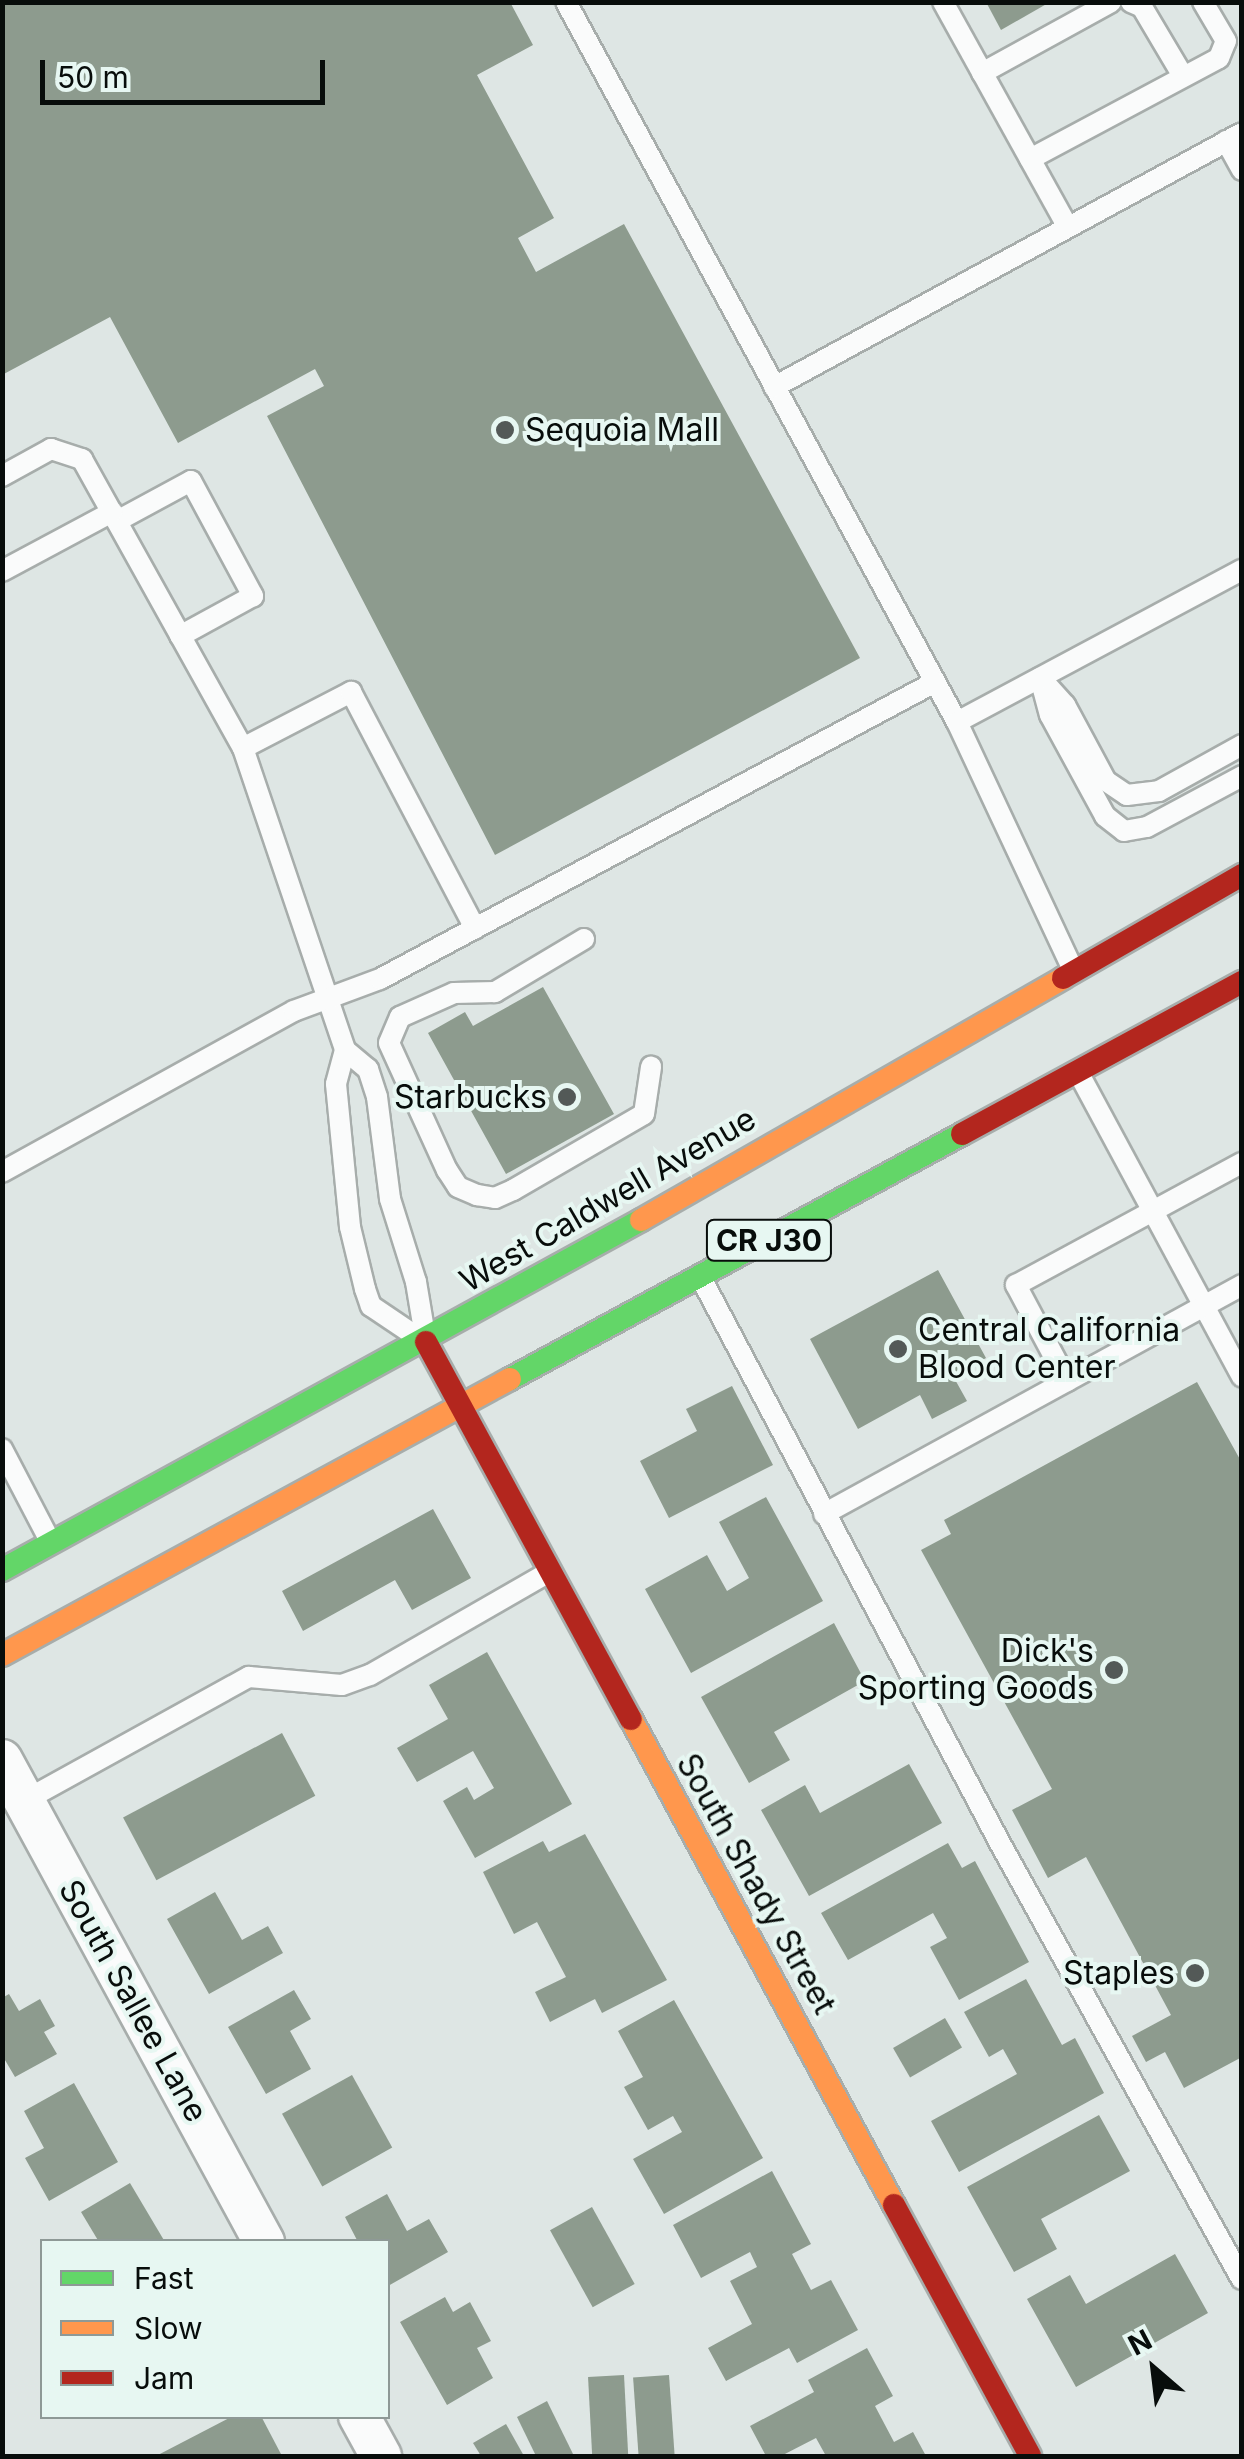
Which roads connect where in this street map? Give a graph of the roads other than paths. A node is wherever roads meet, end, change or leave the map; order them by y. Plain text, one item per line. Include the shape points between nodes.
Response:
1 (566, 2) edge
2 (942, 2) edge
3 (1111, 2) edge
4 (1131, 2) edge
5 (1203, 2) edge
6 (982, 72) junction
7 (1183, 76) junction
8 (1234, 137) edge
9 (1030, 159) junction
10 (1242, 170) edge
11 (1067, 226) junction
12 (774, 388) junction
13 (2, 476) edge
14 (115, 516) junction
15 (1242, 570) edge
16 (2, 571) edge
17 (180, 636) junction
18 (1040, 678) junction
19 (935, 682) junction
20 (957, 722) junction
21 (1242, 745) edge
22 (243, 748) junction
23 (1242, 776) edge
24 (1242, 876) edge
25 (475, 928) junction
26 (584, 939) dead end
27 (1072, 967) junction
28 (1242, 982) edge
29 (330, 998) junction
30 (345, 1050) junction
31 (651, 1067) dead end
32 (1078, 1070) junction
33 (1242, 1163) edge
34 (2, 1172) edge
35 (1152, 1211) junction
36 (701, 1276) junction
37 (1242, 1285) edge
38 (1203, 1306) junction
39 (426, 1342) junction
40 (1242, 1377) edge
41 (1068, 1381) junction
42 (460, 1408) junction
43 (2, 1450) edge
44 (824, 1514) junction
45 (51, 1544) junction
46 (2, 1570) edge
47 (549, 1572) junction
48 (2, 1655) edge
49 (2, 1760) edge
50 (24, 1802) junction
51 (262, 2239) edge
52 (1242, 2279) edge
53 (361, 2419) edge
54 (381, 2456) edge
55 (1030, 2456) edge

1 - 12 lane
2 - 6 lane
3 - 6 lane
4 - 7 lane via 1142,7
5 - 7 lane via 1225,50
6 - 9 lane
7 - 9 lane
8 - 10 lane
8 - 11 lane
9 - 11 lane
11 - 12 lane
12 - 19 lane
13 - 14 lane via 52,450 82,459
14 - 16 lane
14 - 17 lane
14 - 17 lane via 191,482 253,596
15 - 18 lane
17 - 22 lane
18 - 20 lane
18 - 21 lane via 1065,706 1106,781 1127,795 1158,791
18 - 23 lane via 1050,715 1105,816 1124,831 1147,828
19 - 20 lane
19 - 25 lane
20 - 27 lane
22 - 25 lane via 352,692
22 - 29 lane
24 - 27 main road, West Caldwell Avenue / CR J30
25 - 29 lane
26 - 31 lane via 495,992 454,993 400,1017 389,1043 447,1170 458,1186 477,1195 495,1198 513,1190 644,1114
27 - 39 main road, West Caldwell Avenue / CR J30
28 - 32 main road, CR J30
29 - 30 lane
29 - 34 lane via 264,1026
30 - 39 lane via 368,1070 377,1097 390,1200 416,1282
30 - 39 lane via 336,1084 356,1260 371,1306
32 - 35 lane
32 - 36 main road, CR J30
33 - 35 lane
35 - 38 lane
35 - 41 lane via 1016,1284
36 - 42 main road, CR J30
36 - 44 lane
37 - 38 lane
38 - 40 lane
38 - 41 lane
39 - 42 main road, South Shady Street
39 - 45 main road, West Caldwell Avenue / CR J30
41 - 44 lane
42 - 47 main road, South Shady Street
42 - 48 main road, CR J30
43 - 45 lane
44 - 52 lane
45 - 46 main road, West Caldwell Avenue / CR J30
47 - 50 lane via 356,1680 250,1677
47 - 55 main road, South Shady Street
49 - 50 street, South Sallee Lane
50 - 51 street, South Sallee Lane
53 - 54 street

